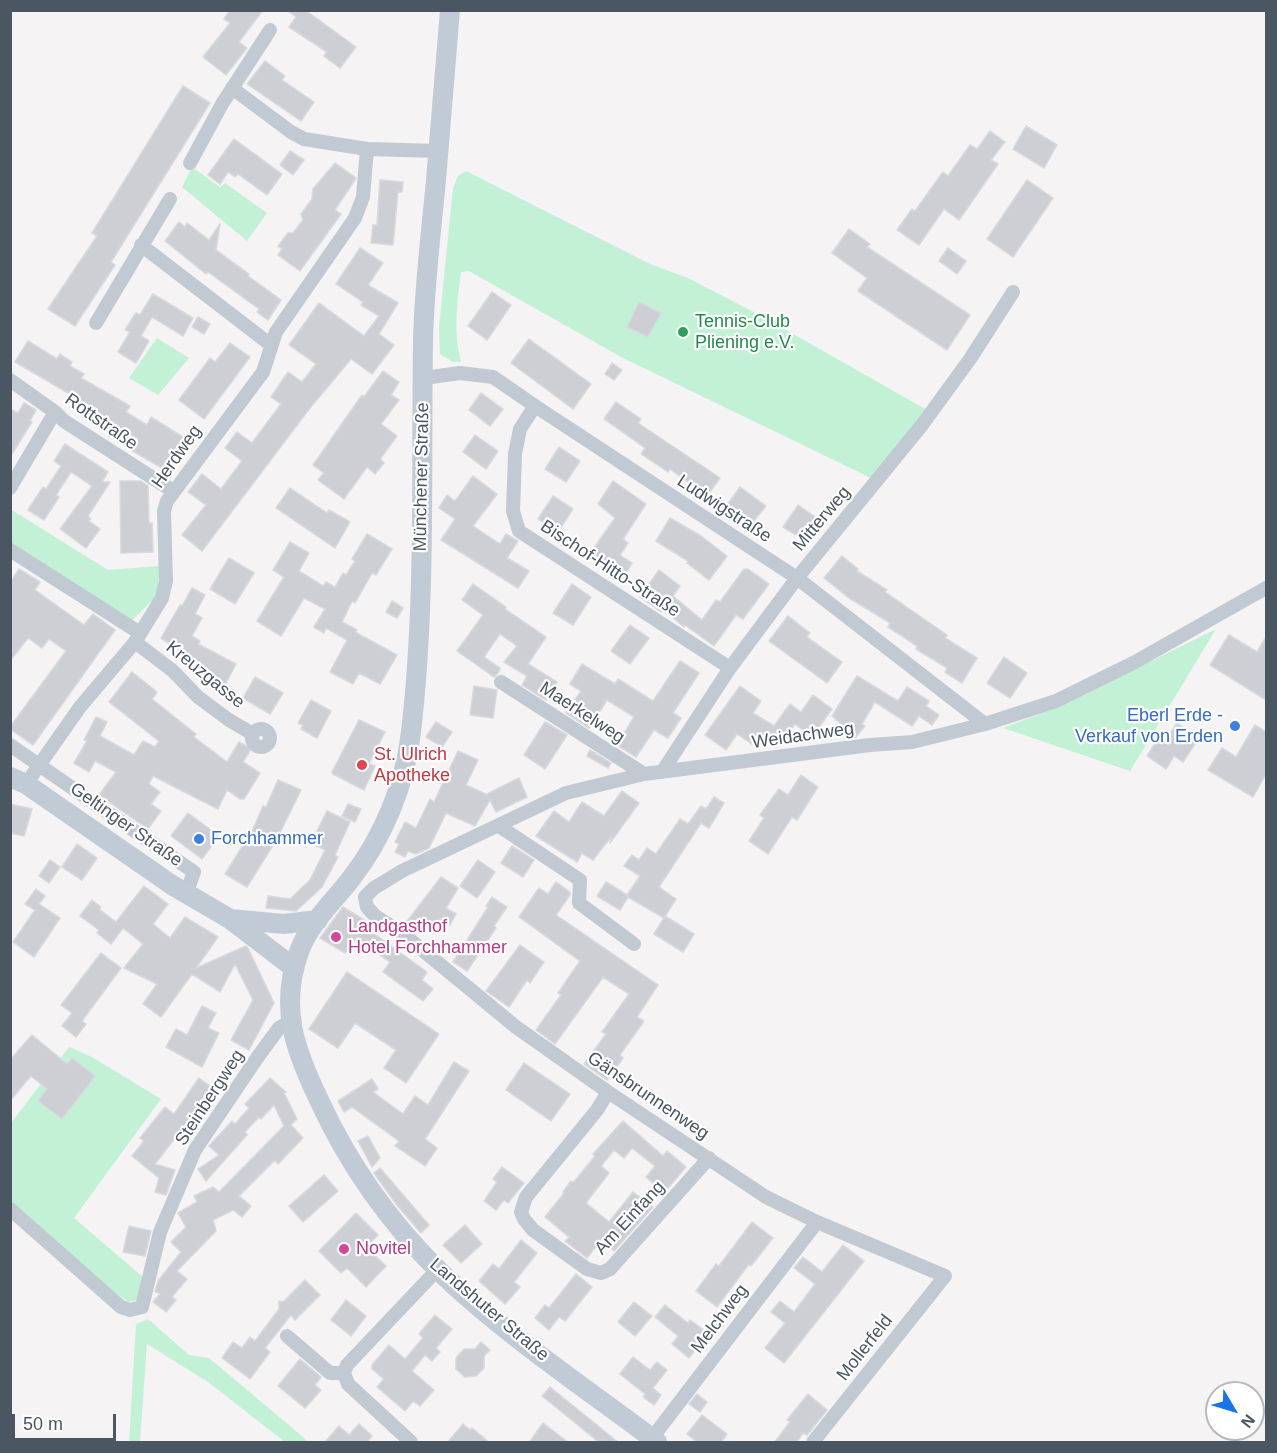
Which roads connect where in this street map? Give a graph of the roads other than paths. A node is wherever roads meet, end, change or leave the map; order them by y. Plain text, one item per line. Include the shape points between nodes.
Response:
1 (450, 10) edge
2 (270, 30) dead end
3 (232, 88) junction
4 (367, 149) junction
5 (438, 151) junction
6 (190, 163) dead end
7 (170, 199) dead end
8 (141, 245) junction
9 (1013, 292) dead end
10 (96, 323) dead end
11 (271, 345) junction
12 (424, 378) junction
13 (10, 380) edge
14 (535, 406) junction
15 (55, 412) junction
16 (10, 488) edge
17 (173, 491) junction
18 (10, 550) edge
19 (797, 578) junction
20 (1266, 588) edge
21 (137, 638) junction
22 (730, 668) junction
23 (501, 682) dead end
24 (985, 724) junction
25 (253, 734) dead end
26 (10, 745) edge
27 (38, 764) junction
28 (662, 772) junction
29 (644, 774) junction
30 (18, 780) edge
31 (499, 826) junction
32 (340, 891) junction
33 (186, 894) junction
34 (365, 897) junction
35 (230, 919) junction
36 (318, 920) junction
37 (634, 944) dead end
38 (294, 968) junction
39 (290, 1022) junction
40 (608, 1092) junction
41 (708, 1158) junction
42 (10, 1209) edge
43 (817, 1222) junction
44 (438, 1269) junction
45 (945, 1276) joint
46 (287, 1336) dead end
47 (344, 1373) junction
48 (652, 1441) edge
49 (411, 1443) edge
50 (813, 1443) edge

1 - 5 main road, Münchener Straße
2 - 3 street
3 - 4 street via 304,139
3 - 6 street
4 - 5 street
4 - 11 street, Herdweg via 363,197 356,218 276,332
5 - 12 main road, Münchener Straße via 424,318
7 - 8 street
8 - 10 street
8 - 11 street
9 - 19 street, Mitterweg via 922,424
11 - 17 street, Herdweg via 263,372
12 - 14 street, Ludwigstraße via 460,373 493,376
12 - 32 main road, Münchener Straße via 417,658 409,748 387,819 372,848
13 - 15 street, Rottstraße
14 - 19 street, Ludwigstraße
14 - 22 street, Bischof-Hitto-Straße via 520,429 515,453 513,511 519,531
15 - 16 street
15 - 17 street, Rottstraße
17 - 21 street, Herdweg via 164,511 166,580 162,598
18 - 21 street, Kreuzgasse
19 - 22 street, Mitterweg
19 - 24 street, Ludwigstraße
20 - 24 street, Weidachweg via 1066,696
21 - 25 street, Kreuzgasse via 198,697
21 - 27 street, Herdweg
22 - 28 street, Mitterweg
23 - 29 street, Maerkelweg
24 - 28 street, Weidachweg via 912,742
26 - 27 street
27 - 30 street, Herdweg
27 - 33 street, Geltinger Straße via 194,873
28 - 29 street, Weidachweg
29 - 31 street, Weidachweg via 566,793
30 - 33 main road, Geltinger Straße
31 - 34 street, Weidachweg via 402,871
31 - 37 street via 580,880 579,903
32 - 34 street
32 - 36 main road, Münchener Straße
33 - 35 main road, Geltinger Straße
34 - 40 street, Gänsbrunnenweg via 375,916 403,934 516,1027
35 - 36 main road, Geltinger Straße via 284,924
35 - 38 main road, Geltinger Straße
36 - 38 main road, Landshuter Straße via 304,939
38 - 39 main road, Landshuter Straße
39 - 42 street, Steinbergweg via 279,1028 195,1150 160,1232 142,1307 121,1307
39 - 44 main road, Landshuter Straße via 307,1077 359,1172 401,1229
40 - 41 street, Gänsbrunnenweg
40 - 41 street, Am Einfang via 526,1197 521,1212 533,1230 587,1269 601,1273 610,1269
41 - 43 street, Gänsbrunnenweg via 766,1197
43 - 45 street, Gänsbrunnenweg
43 - 48 street, Melchweg
44 - 47 street via 347,1365
44 - 48 main road, Landshuter Straße via 501,1324
45 - 50 street, Mollerfeld
46 - 47 street via 330,1373
47 - 49 street via 348,1384

